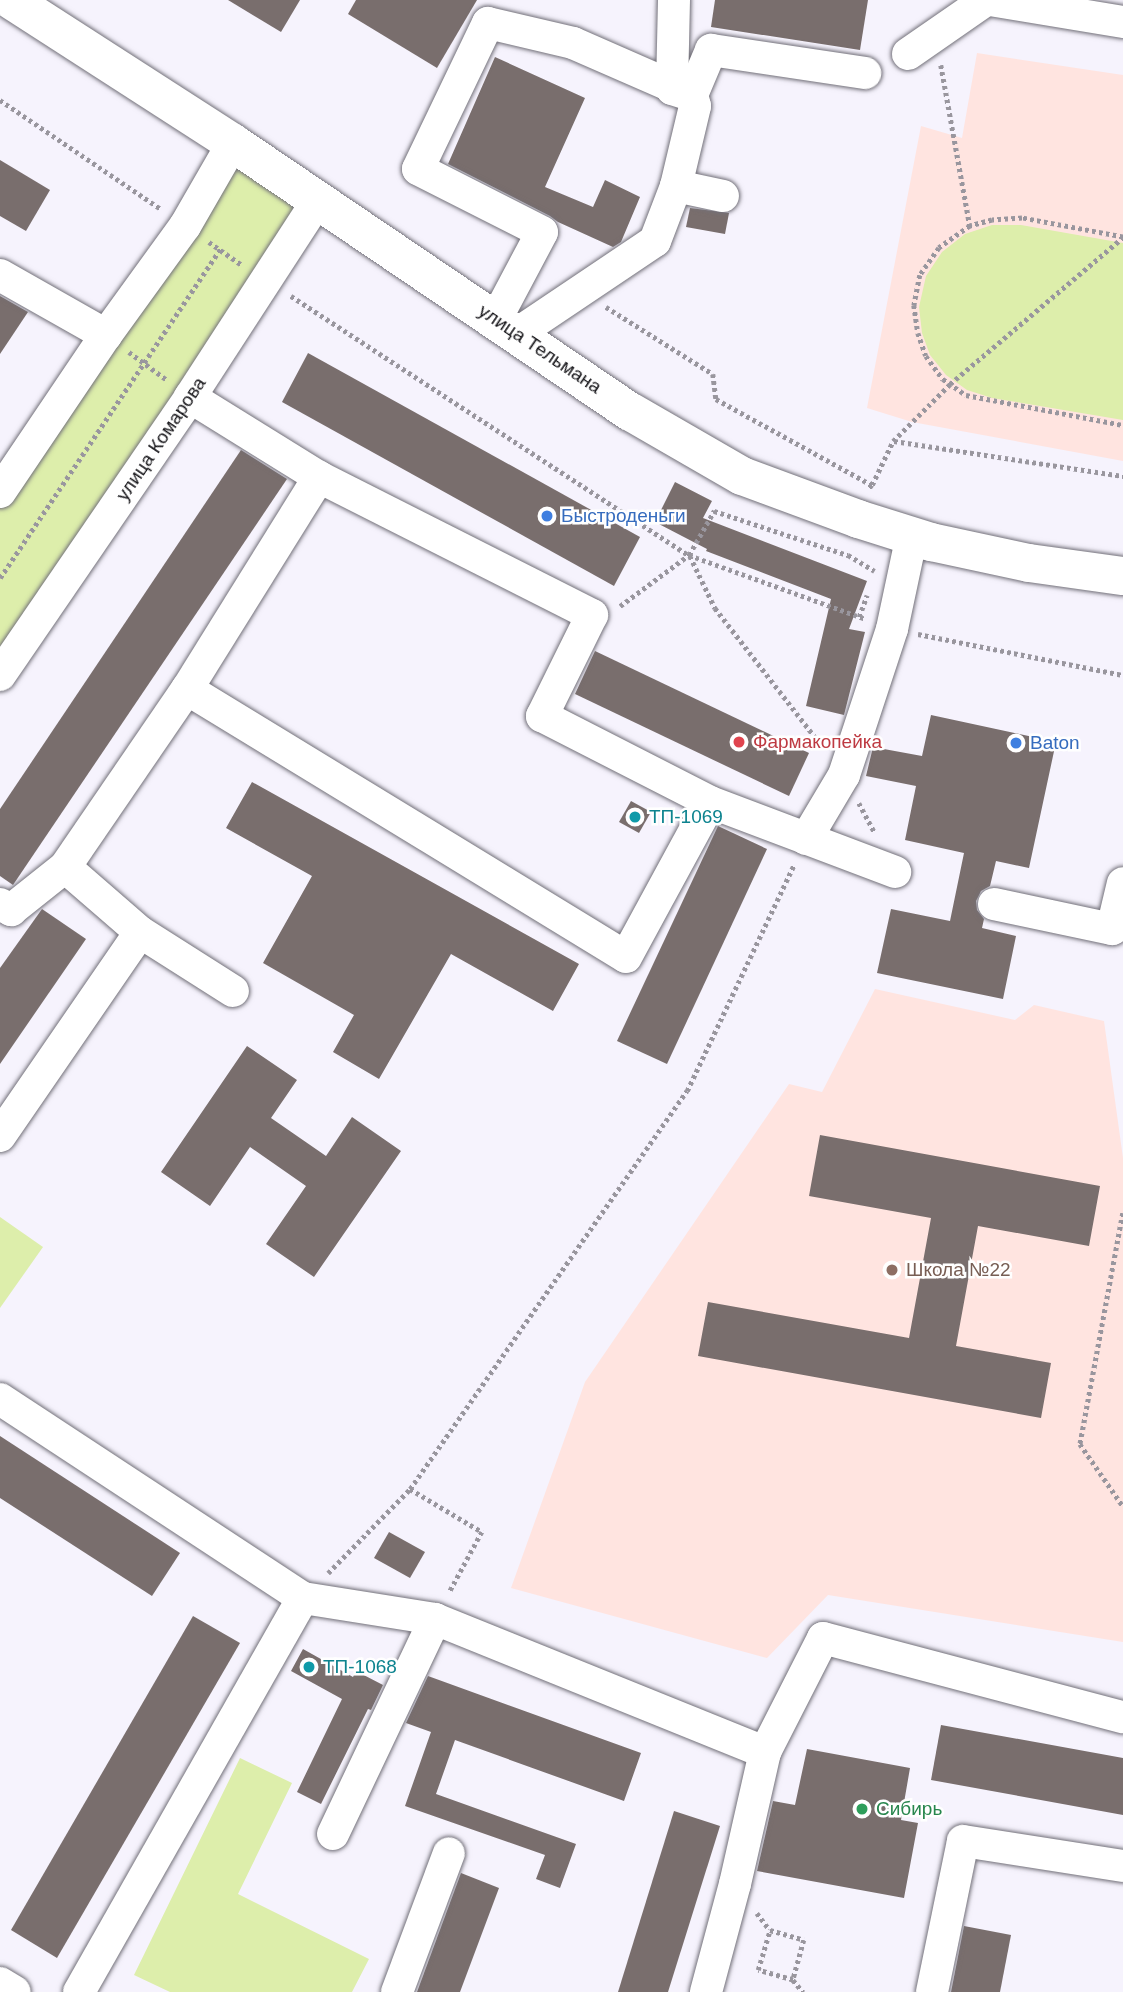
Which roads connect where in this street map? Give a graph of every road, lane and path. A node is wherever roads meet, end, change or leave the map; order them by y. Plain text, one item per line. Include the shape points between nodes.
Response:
1 (11, 0) edge
2 (674, 0) edge
3 (988, 0) edge
4 (1123, 22) edge
5 (936, 34) junction
6 (908, 54) dead end
7 (865, 73) dead end
8 (682, 92) junction
9 (0, 100) edge
10 (233, 142) junction
11 (676, 186) junction
12 (723, 196) dead end
13 (318, 200) junction
14 (186, 226) junction
15 (970, 226) junction
16 (1123, 237) edge
17 (220, 249) junction
18 (0, 275) edge
19 (265, 280) junction
20 (582, 291) junction
21 (507, 326) junction
22 (106, 335) junction
23 (144, 363) junction
24 (950, 384) junction
25 (190, 397) junction
26 (1123, 425) edge
27 (893, 441) junction
28 (1123, 476) edge
29 (319, 477) junction
30 (872, 485) junction
31 (0, 492) edge
32 (865, 498) dead end
33 (912, 535) junction
34 (689, 555) junction
35 (1123, 576) edge
36 (0, 578) edge
37 (592, 615) junction
38 (859, 617) dead end
39 (0, 675) edge
40 (187, 689) junction
41 (844, 775) junction
42 (710, 802) junction
43 (806, 839) junction
44 (65, 867) junction
45 (895, 872) joint
46 (1123, 883) edge
47 (0, 904) edge
48 (994, 904) dead end
49 (140, 932) junction
50 (233, 991) dead end
51 (0, 1136) edge
52 (1123, 1213) edge
53 (0, 1399) edge
54 (410, 1489) junction
55 (1123, 1506) edge
56 (303, 1598) junction
57 (435, 1619) junction
58 (1123, 1717) edge
59 (765, 1752) junction
60 (333, 1834) dead end
61 (449, 1853) dead end
62 (1123, 1866) edge
63 (735, 1884) junction
64 (769, 1930) junction
65 (793, 1980) junction
66 (0, 1983) edge
67 (15, 1992) edge
68 (79, 1992) edge
69 (397, 1992) edge
70 (706, 1992) edge
71 (803, 1992) edge
72 (932, 1992) edge

1 - 10 main road, улица Тельмана
2 - 8 street
3 - 4 street
3 - 5 street
5 - 6 street
5 - 15 path
7 - 8 street via 711,50
8 - 11 street via 695,106
8 - 21 street via 573,43 488,23 418,169 542,232
9 - 14 path
10 - 13 main road, улица Тельмана
10 - 14 street
11 - 12 street
11 - 20 street via 655,240
13 - 19 street, улица Комарова
13 - 21 main road, улица Тельмана
14 - 17 path
14 - 22 street
15 - 16 path via 1022,218
15 - 24 path via 940,248 919,275 914,305 926,356
16 - 24 path
17 - 19 path
17 - 23 path
18 - 22 street
19 - 25 street, улица Комарова
19 - 34 path
20 - 21 street
20 - 30 path via 713,374 716,399
21 - 33 main road, улица Тельмана via 631,412 741,476
22 - 23 path
22 - 31 street
23 - 25 path
23 - 36 path
24 - 26 path via 965,395 990,401
24 - 27 path
25 - 29 street
25 - 39 street, улица Комарова
27 - 28 path
27 - 30 path
29 - 37 street
29 - 40 street
30 - 32 path
33 - 35 main road, улица Тельмана via 1029,563
33 - 41 street via 892,629
34 - 37 path via 623,605
34 - 38 path via 714,511 848,555 876,572
34 - 41 path via 715,608
37 - 42 street via 542,716
40 - 42 street via 626,957
40 - 44 street
41 - 43 street
41 - 45 path
42 - 43 street
43 - 45 street
43 - 54 path via 687,1091
44 - 47 street via 11,910
44 - 49 street
46 - 48 street via 1112,929
49 - 50 street
49 - 51 street
52 - 55 path via 1080,1444
53 - 56 street
54 - 56 path
54 - 57 path via 482,1532
56 - 57 street
56 - 68 street
57 - 59 street
57 - 60 street
58 - 59 street via 822,1638
59 - 63 street
61 - 69 street
62 - 72 street via 962,1841
63 - 64 path
63 - 70 street
64 - 65 path via 804,1940
64 - 65 path via 758,1970
65 - 71 path
66 - 67 street

